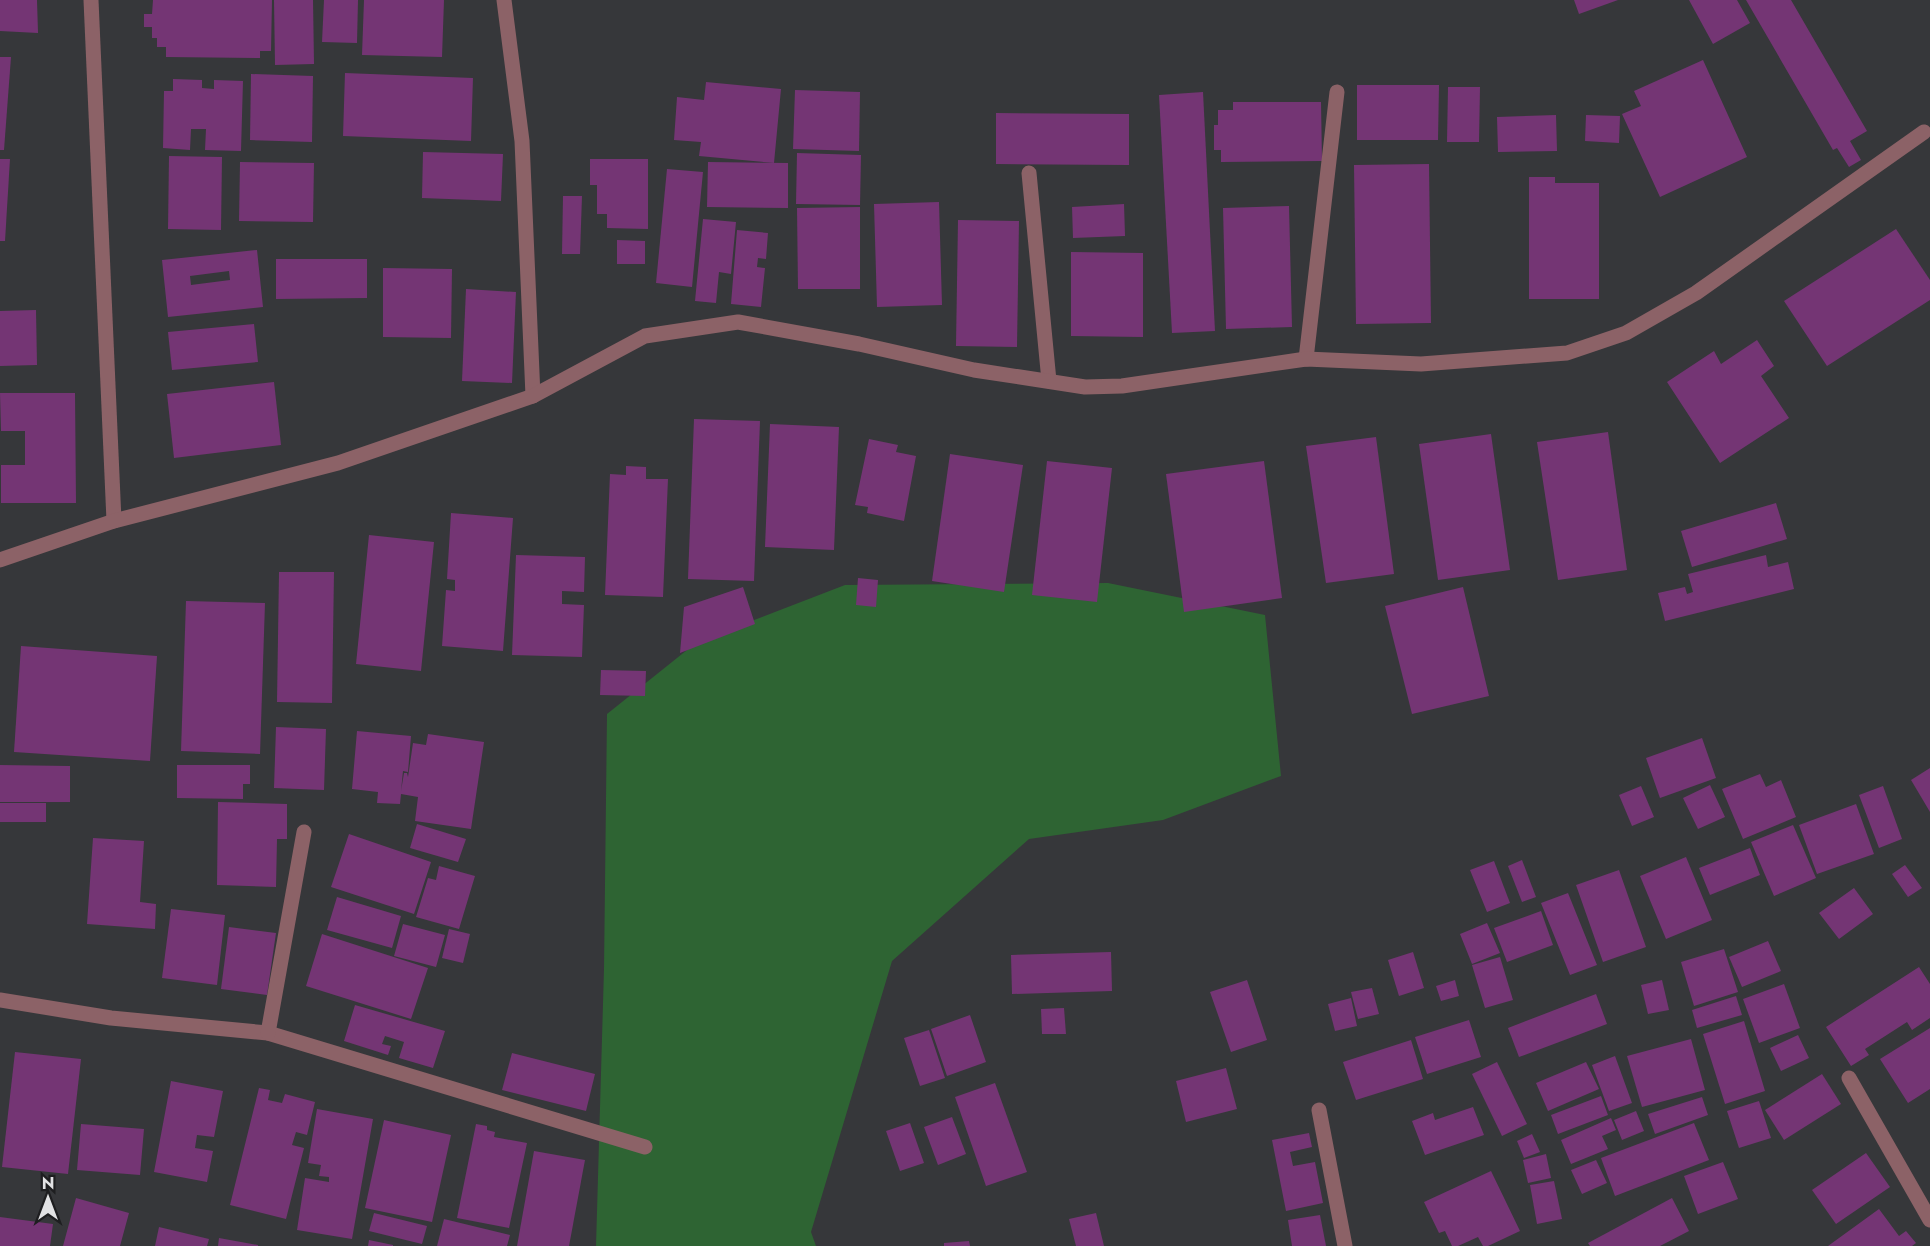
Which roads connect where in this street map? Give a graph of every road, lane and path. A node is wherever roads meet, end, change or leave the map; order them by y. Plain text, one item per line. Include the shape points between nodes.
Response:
1 (91, 0) edge
2 (504, 0) edge
3 (1337, 92) dead end
4 (1924, 132) dead end
5 (1029, 172) dead end
6 (1306, 359) junction
7 (1049, 381) junction
8 (533, 396) junction
9 (114, 520) junction
10 (0, 560) edge
11 (304, 832) dead end
12 (0, 1000) edge
13 (268, 1033) junction
14 (1849, 1078) dead end
15 (1319, 1110) dead end
16 (645, 1147) dead end
17 (1930, 1220) edge
18 (1346, 1246) edge

1 - 9 street
2 - 8 street via 522,141
3 - 6 street
4 - 6 street via 1696,293 1626,333 1567,352 1420,364
5 - 7 street
6 - 7 street via 1122,386 1085,387
7 - 8 street via 974,370 738,322 645,336
8 - 9 street via 338,463
9 - 10 street
11 - 13 street
12 - 13 street via 111,1018
13 - 16 street
14 - 17 street
15 - 18 street

